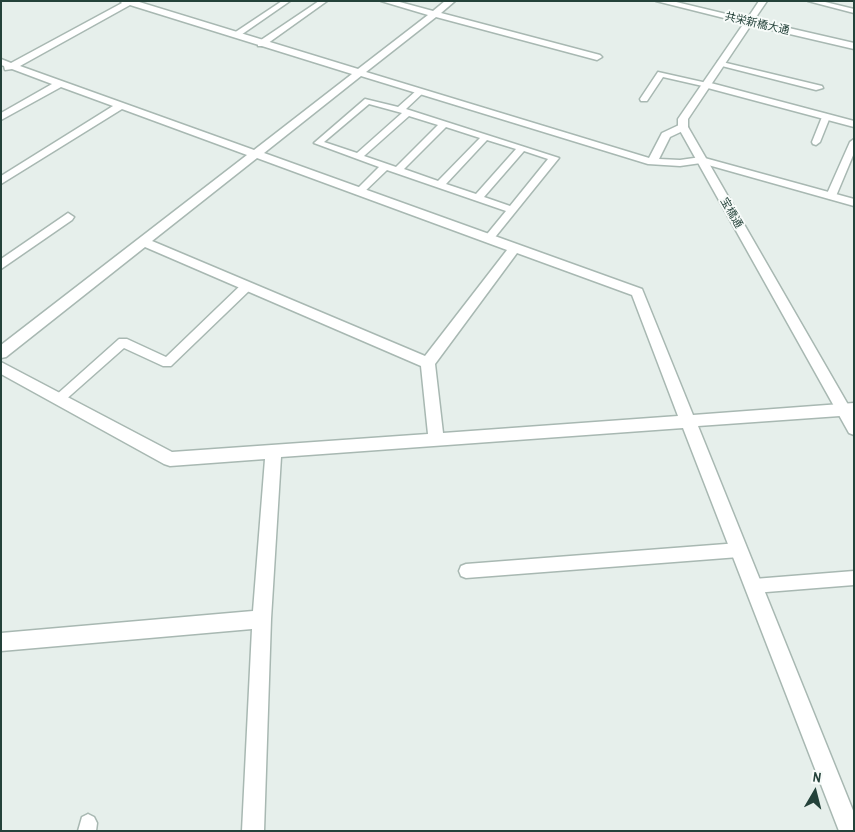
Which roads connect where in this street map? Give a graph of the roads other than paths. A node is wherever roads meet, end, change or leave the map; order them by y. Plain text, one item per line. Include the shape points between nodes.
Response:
1 (287, 1) edge
2 (324, 1) edge
3 (385, 1) edge
4 (451, 1) edge
5 (660, 1) edge
6 (763, 1) edge
7 (811, 1) edge
8 (128, 2) edge
9 (854, 11) edge
10 (434, 14) junction
11 (750, 22) junction
12 (235, 35) junction
13 (261, 44) junction
14 (854, 46) edge
15 (597, 56) dead end
16 (1, 62) edge
17 (721, 63) junction
18 (12, 66) junction
19 (1, 72) edge
20 (358, 74) junction
21 (60, 83) junction
22 (706, 85) junction
23 (820, 88) dead end
24 (420, 92) junction
25 (644, 99) dead end
26 (122, 105) junction
27 (403, 111) junction
28 (1, 117) edge
29 (826, 117) junction
30 (444, 124) junction
31 (854, 124) edge
32 (682, 127) junction
33 (485, 137) junction
34 (816, 142) dead end
35 (854, 142) edge
36 (522, 148) junction
37 (255, 155) junction
38 (358, 157) junction
39 (701, 160) junction
40 (652, 162) junction
41 (386, 166) junction
42 (398, 170) junction
43 (1, 181) edge
44 (440, 185) junction
45 (358, 192) junction
46 (831, 196) junction
47 (478, 198) junction
48 (854, 203) edge
49 (512, 210) junction
50 (68, 217) dead end
51 (488, 240) junction
52 (144, 242) junction
53 (514, 249) junction
54 (1, 265) edge
55 (247, 286) junction
56 (1, 353) edge
57 (428, 363) junction
58 (1, 367) edge
59 (59, 399) junction
60 (848, 410) edge
61 (689, 421) junction
62 (854, 429) edge
63 (436, 439) junction
64 (272, 453) junction
65 (739, 550) junction
66 (466, 571) dead end
67 (854, 578) edge
68 (754, 586) junction
69 (262, 619) junction
70 (1, 642) edge
71 (253, 831) edge
72 (850, 831) edge

1 - 12 lane
2 - 13 lane
3 - 10 street
4 - 10 street
5 - 11 street, 共栄新橋大通
6 - 11 street
7 - 9 lane
8 - 12 street
8 - 18 street
10 - 15 street
10 - 20 street
11 - 14 street, 共栄新橋大通
11 - 17 street
12 - 13 street
13 - 20 street
16 - 18 street
17 - 22 street
17 - 23 lane
18 - 19 street
18 - 21 street
20 - 24 street
20 - 37 street
21 - 26 street
21 - 28 street
22 - 25 lane via 661,74
22 - 29 street
22 - 32 street via 683,119
24 - 27 lane
24 - 40 street
26 - 37 street
26 - 43 street
27 - 30 lane
27 - 38 lane
27 - 38 lane via 368,101 318,143
29 - 31 street
29 - 34 lane
30 - 33 lane
30 - 42 lane
32 - 39 street, 宝橋通
32 - 40 street via 666,135
33 - 36 lane
33 - 44 lane
35 - 46 lane
36 - 47 lane
36 - 49 lane via 554,158
37 - 45 street
37 - 52 street
38 - 41 lane
39 - 40 street
39 - 46 street
39 - 60 street, 宝橋通
41 - 42 lane
41 - 45 lane
42 - 44 lane
44 - 47 lane
45 - 51 street
46 - 48 street
47 - 49 lane
49 - 51 lane
50 - 54 street
51 - 53 street
52 - 55 street
52 - 56 street
53 - 57 street
53 - 61 street via 636,292
55 - 57 street
55 - 59 lane via 167,363 123,342
57 - 63 street
58 - 59 street
59 - 64 street via 170,459
60 - 61 street
60 - 62 street, 宝橋通
61 - 63 street
61 - 65 street
63 - 64 street
64 - 69 street
65 - 66 lane
65 - 68 street
67 - 68 lane
68 - 72 street
69 - 70 street
69 - 71 street

